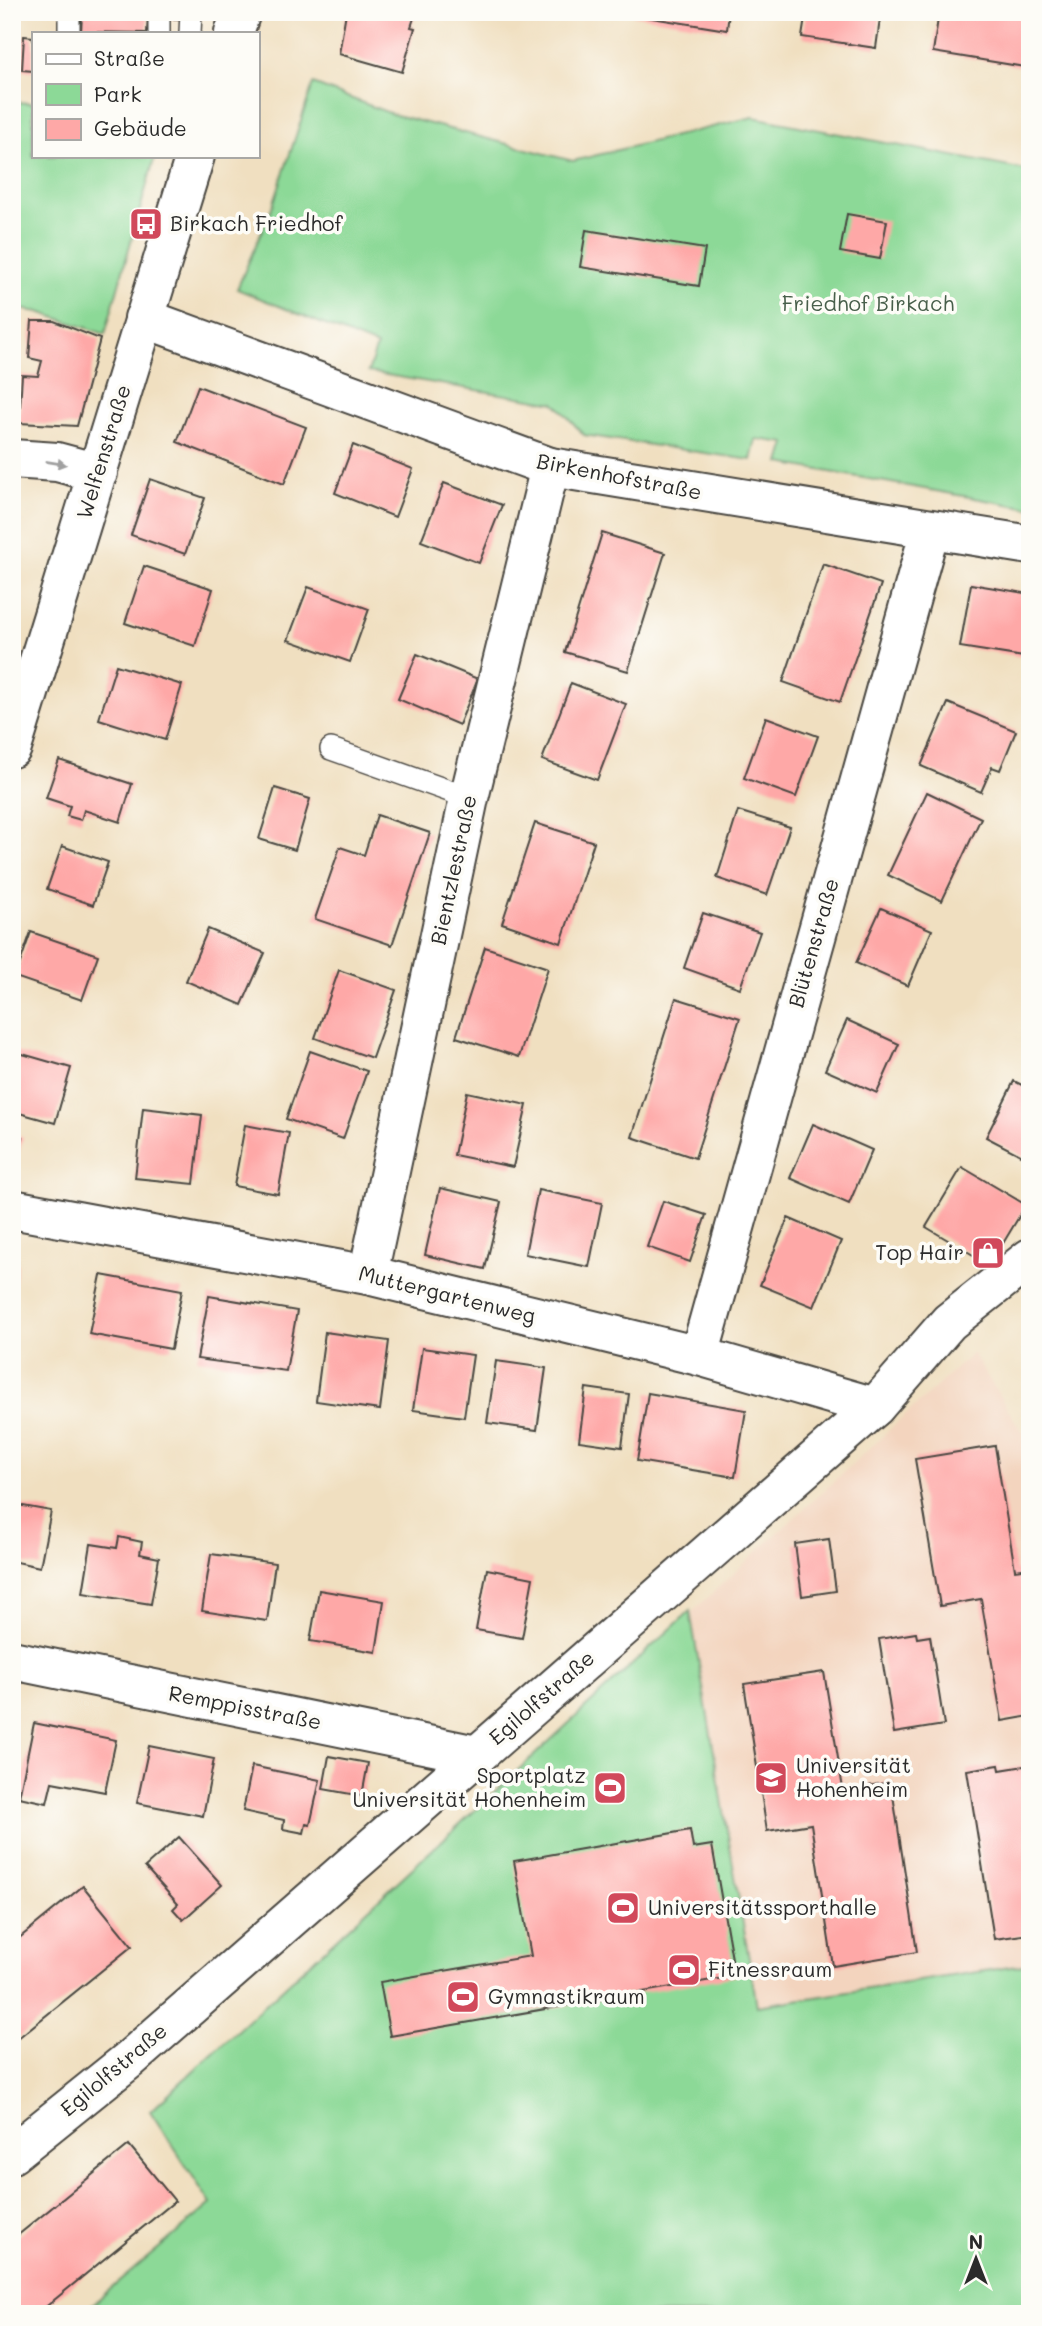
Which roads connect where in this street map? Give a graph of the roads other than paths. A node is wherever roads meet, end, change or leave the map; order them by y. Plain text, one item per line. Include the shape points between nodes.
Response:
1 (159, 12) edge
2 (191, 12) edge
3 (241, 12) edge
4 (159, 32) edge
5 (190, 32) edge
6 (234, 32) edge
7 (194, 158) edge
8 (144, 318) junction
9 (12, 459) edge
10 (550, 467) junction
11 (98, 473) junction
12 (930, 530) junction
13 (1030, 545) edge
14 (12, 748) edge
15 (331, 749) dead end
16 (469, 798) junction
17 (12, 1209) edge
18 (1030, 1258) edge
19 (368, 1275) junction
20 (699, 1356) junction
21 (875, 1407) junction
22 (12, 1660) edge
23 (477, 1755) junction
24 (12, 2154) edge

1 - 4 lane
2 - 5 lane
3 - 6 street
7 - 8 street, Welfenstraße
8 - 10 street, Birkenhofstraße
8 - 11 street, Welfenstraße
9 -> 11 street via 57,461
10 - 12 street, Birkenhofstraße
10 - 16 street, Bientzlestraße
11 - 14 street, Welfenstraße
12 - 13 street, Birkenhofstraße
12 - 20 street, Blütenstraße
15 - 16 lane
16 - 19 street, Bientzlestraße
17 - 19 street, Muttergartenweg
18 - 21 street, Egilolfstraße via 949,1322
19 - 20 street, Muttergartenweg
20 - 21 street, Muttergartenweg
21 - 23 street, Egilolfstraße
22 - 23 street, Remppisstraße
23 - 24 street, Egilolfstraße via 130,2059

